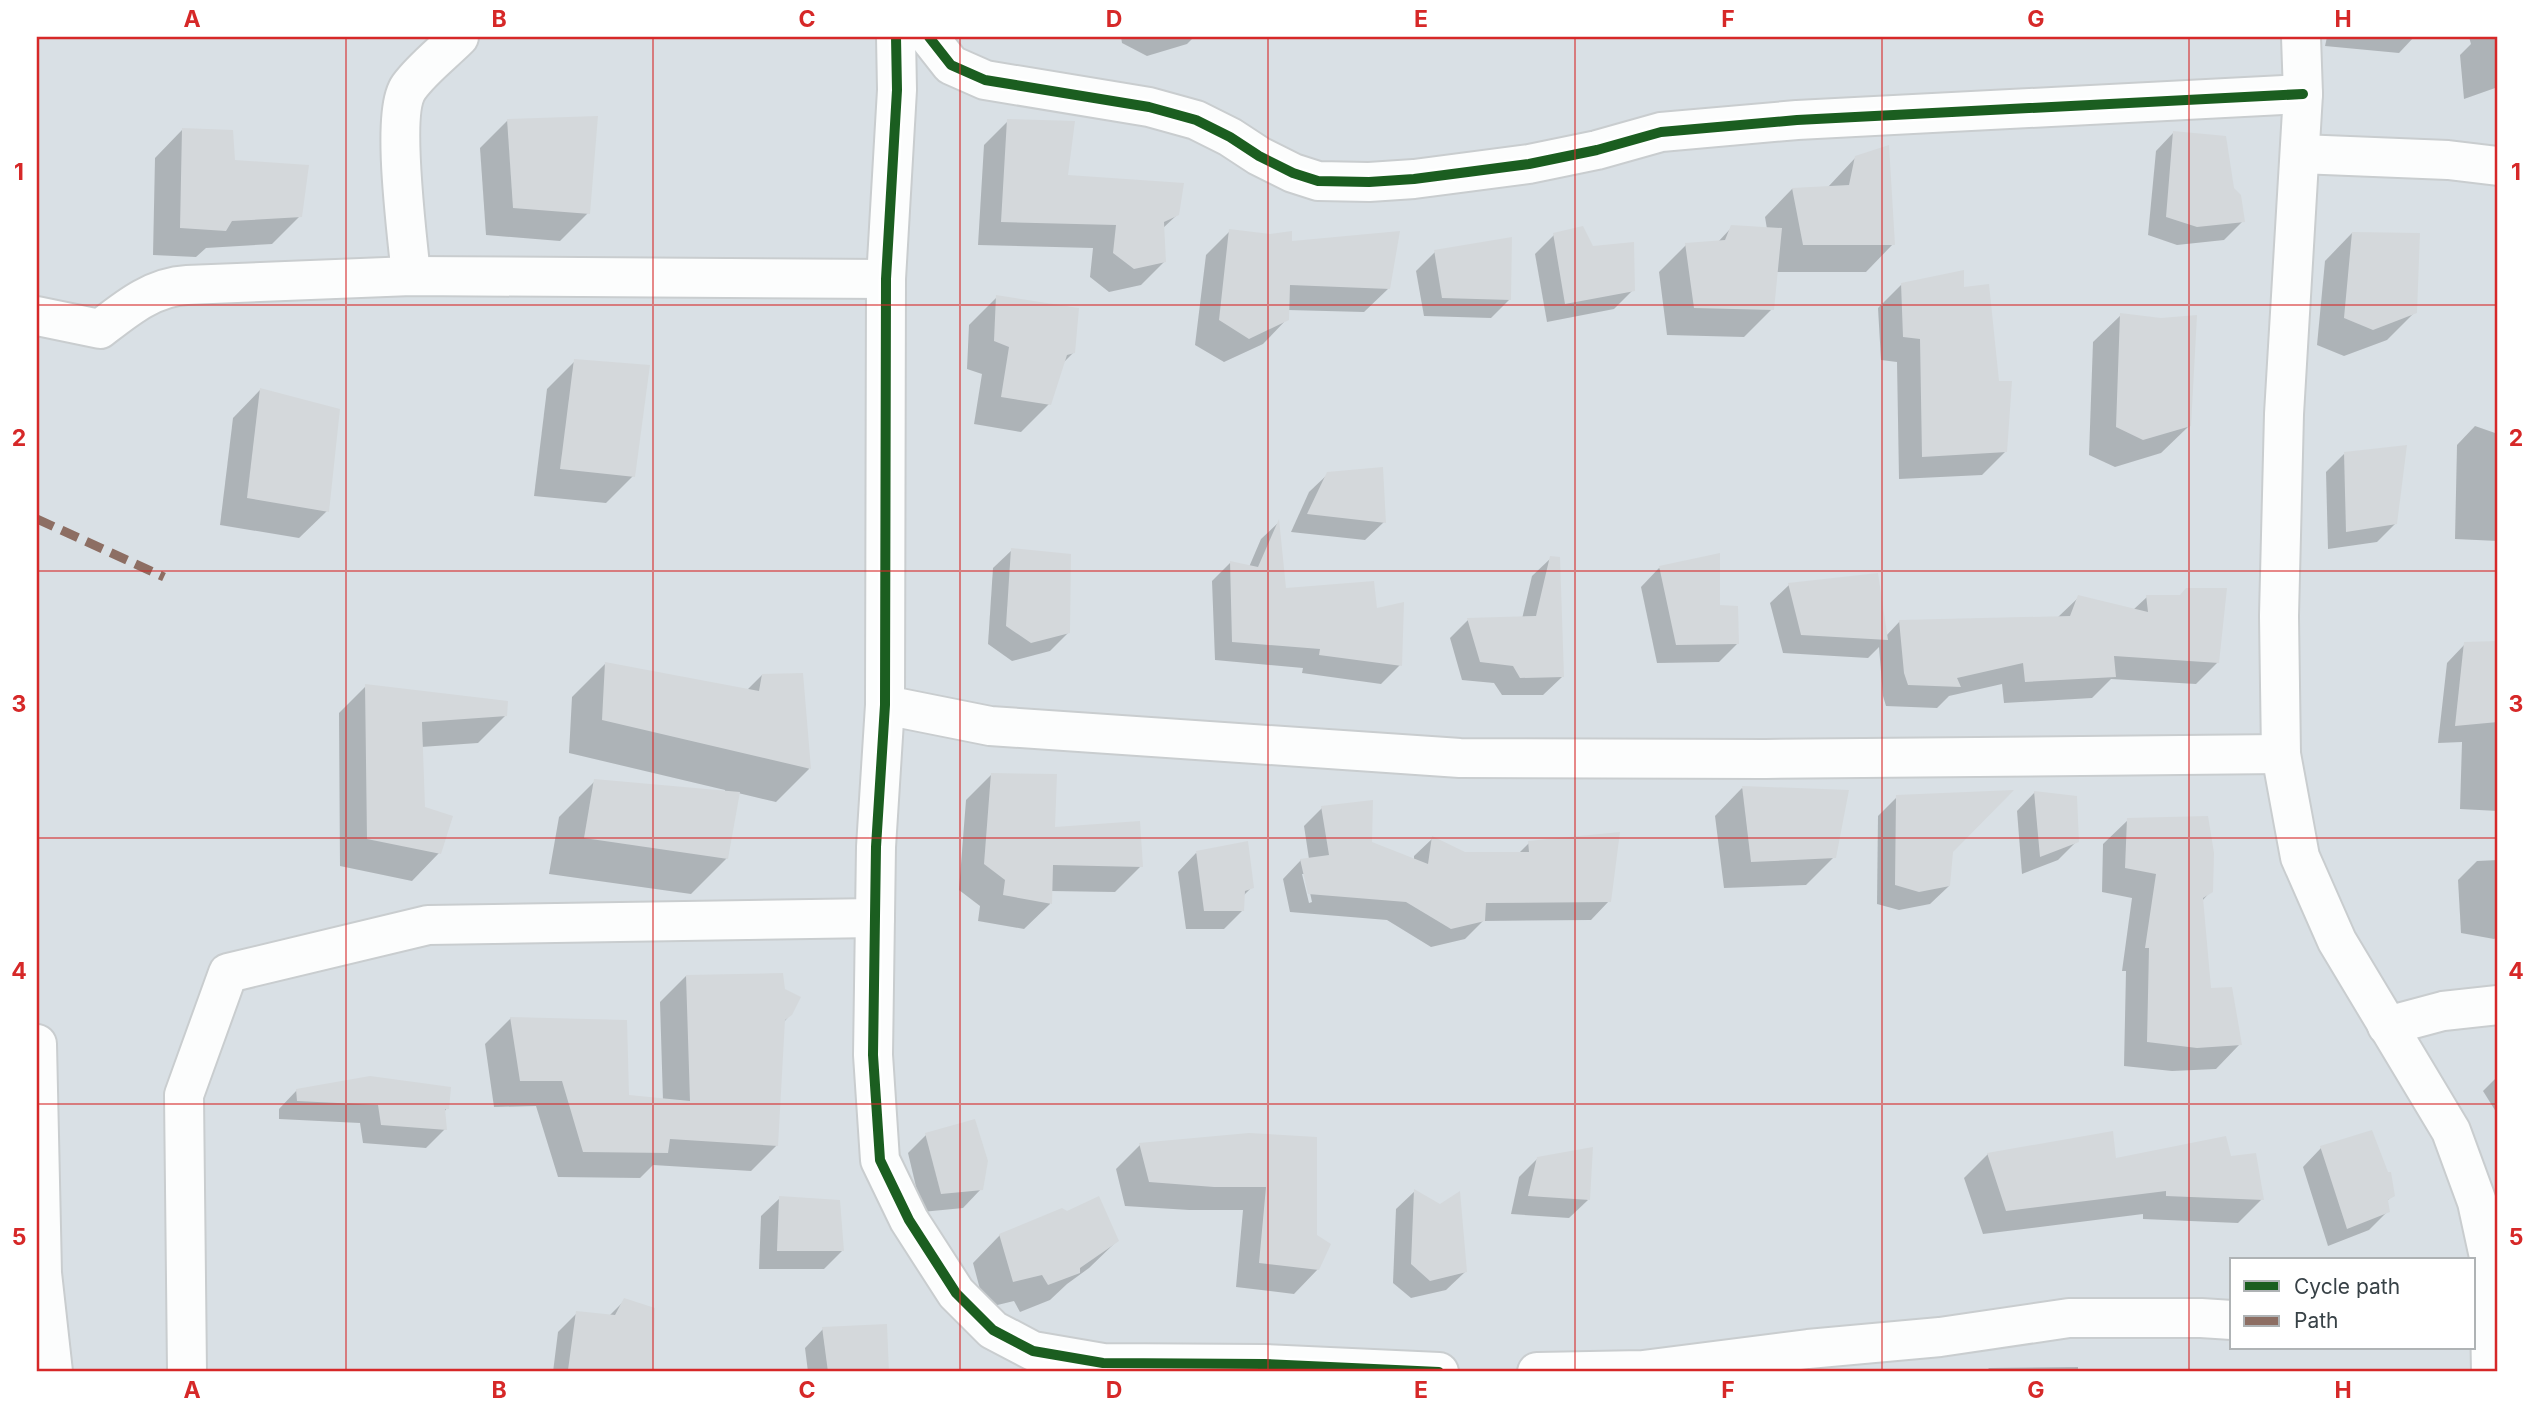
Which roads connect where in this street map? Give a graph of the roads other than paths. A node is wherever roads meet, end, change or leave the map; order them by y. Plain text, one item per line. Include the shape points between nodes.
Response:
1 (459, 37) edge
2 (896, 37) edge
3 (929, 37) edge
4 (2301, 37) edge
5 (2304, 94) junction
6 (2300, 154) junction
7 (2498, 166) edge
8 (411, 276) junction
9 (886, 279) junction
10 (37, 316) edge
11 (885, 705) junction
12 (2281, 754) junction
13 (875, 918) junction
14 (2498, 1005) edge
15 (2388, 1026) junction
16 (37, 1044) edge
17 (2230, 1320) edge
18 (2485, 1352) edge
19 (1726, 1366) edge
20 (53, 1372) edge
21 (187, 1372) edge
22 (1439, 1372) edge
23 (1537, 1372) edge

1 - 8 street via 408,89 401,110
2 - 9 street
3 - 5 street via 951,65 985,80 1149,107 1196,120 1281,167 1318,181 1370,183 1529,164 1661,132 1783,121
4 - 5 street
5 - 6 street
6 - 7 street
6 - 12 street via 2284,414
8 - 9 street
8 - 10 street via 174,286 132,304 100,329
9 - 11 street
11 - 12 street via 990,726 1460,758
11 - 13 street
12 - 15 street via 2300,857 2337,941
13 - 21 street via 428,925 228,973 184,1095
13 - 22 street via 873,1055 880,1160 909,1220 956,1293 993,1331 1033,1351 1103,1363
14 - 15 street via 2443,1011
15 - 18 street via 2451,1131 2477,1202 2489,1257
16 - 20 street via 42,1273
17 - 19 street via 2068,1318
19 - 23 street

